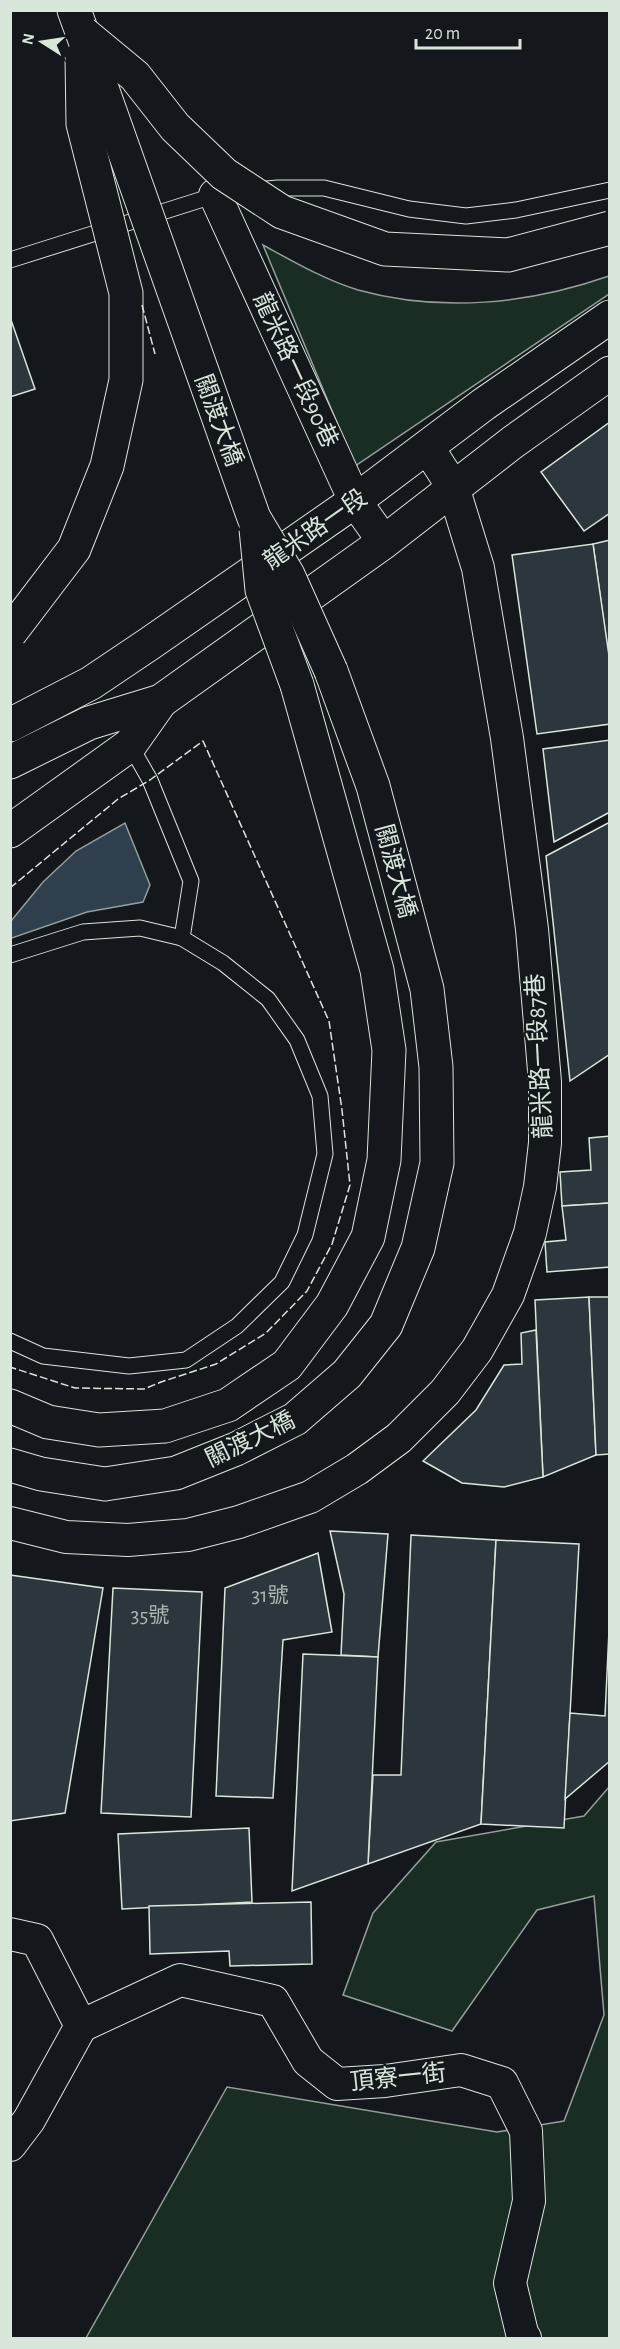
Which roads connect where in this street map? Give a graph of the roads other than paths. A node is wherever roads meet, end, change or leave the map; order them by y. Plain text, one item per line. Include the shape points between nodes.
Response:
1 (78, 21) edge
2 (609, 189) edge
3 (215, 195) junction
4 (609, 228) edge
5 (10, 260) edge
6 (609, 317) edge
7 (609, 373) edge
8 (428, 448) junction
9 (453, 487) junction
10 (355, 501) junction
11 (254, 518) junction
12 (384, 542) junction
13 (10, 633) edge
14 (161, 701) junction
15 (10, 725) edge
16 (130, 745) junction
17 (10, 762) edge
18 (10, 831) edge
19 (182, 938) junction
20 (10, 955) edge
21 (10, 1341) edge
22 (10, 1406) edge
23 (10, 1465) edge
24 (10, 1523) edge
25 (10, 1934) edge
26 (81, 2026) junction
27 (10, 2145) edge
28 (525, 2338) edge

1 - 4 main road, bridge via 135,76 175,127 224,174 282,212 385,249 508,255
1 - 11 main road, 關渡大橋, bridge
1 - 13 main road, bridge via 83,124 126,293 126,380 108,466 74,549
2 - 3 lane via 516,210 466,216 408,210 324,188
3 - 5 lane
3 - 10 street, 龍米路一段90巷
6 - 8 main road, 龍米路一段
7 - 9 main road, 龍米路一段
8 - 9 street, 龍米路一段87巷
8 - 10 main road, 龍米路一段
9 - 12 main road, 龍米路一段
9 - 24 street, 龍米路一段87巷 via 478,568 507,738 532,929 544,1082 545,1143 540,1187 530,1233 508,1295 477,1350 445,1392 399,1438 310,1497 198,1532 128,1540 66,1537
10 - 12 street, 龍米路一段90巷
10 - 15 main road, 龍米路一段 via 91,683
11 - 22 main road, bridge via 262,590 297,685 377,970 389,1050 384,1160 368,1237 332,1305 287,1365 228,1405 165,1426 99,1430 48,1422
11 - 23 main road, 關渡大橋, bridge via 288,575 330,671 373,786 427,989 436,1067 437,1163 418,1248 386,1325 347,1374 295,1419 176,1473 105,1484
12 - 14 main road, 龍米路一段
14 - 16 main road
14 - 17 main road, 龍米路一段 via 89,723
16 - 18 main road
16 - 19 lane via 150,780 191,881
19 - 20 lane via 140,928 83,932
19 - 21 lane via 223,963 268,999 297,1040 320,1096 325,1154 305,1235 282,1282 237,1326 186,1360 129,1366 43,1356
25 - 26 street via 37,1940
26 - 27 street via 29,2120
26 - 28 street, 頂寮一街 via 180,1980 273,2001 308,2061 337,2084 461,2070 502,2083 526,2131 529,2201 510,2283

